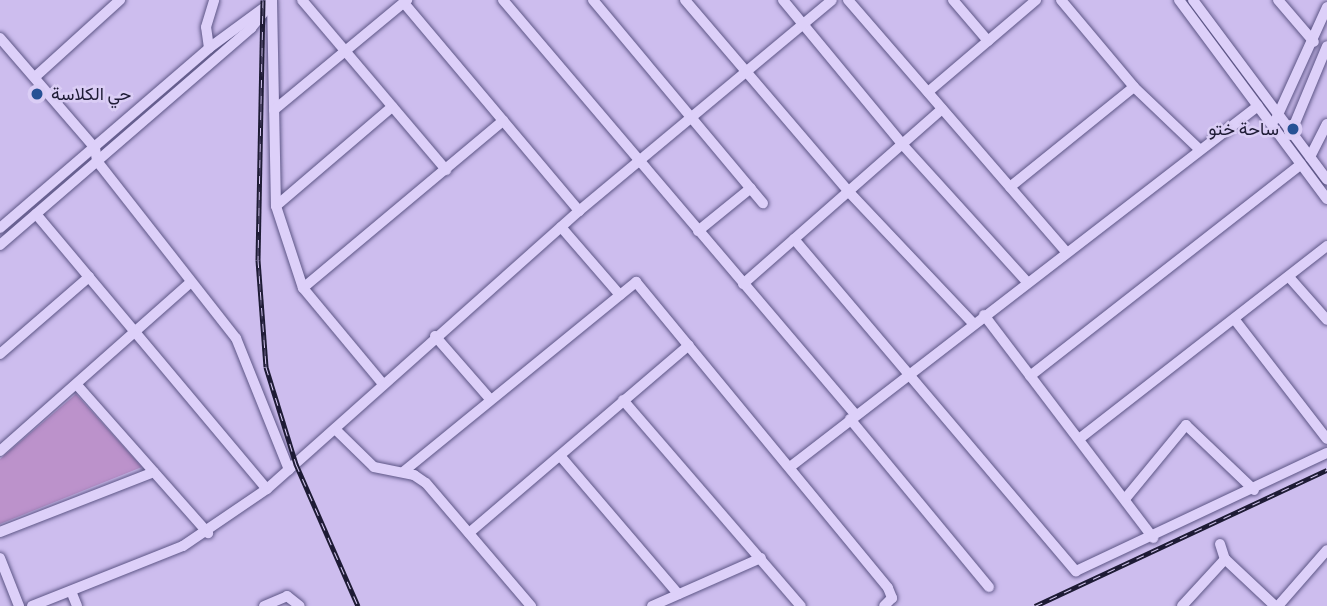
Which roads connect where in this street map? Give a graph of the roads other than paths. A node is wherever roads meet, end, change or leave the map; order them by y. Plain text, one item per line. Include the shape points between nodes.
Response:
1 (120, 0) edge
2 (214, 0) edge
3 (302, 0) edge
4 (521, 0) edge
5 (593, 0) edge
6 (783, 0) edge
7 (831, 0) edge
8 (848, 0) edge
9 (953, 0) edge
10 (1036, 0) edge
11 (1061, 0) edge
12 (1179, 0) edge
13 (1193, 0) edge
14 (1278, 0) edge
15 (273, 1) edge
16 (406, 1) edge
17 (688, 1) edge
18 (507, 4) edge
19 (1327, 6) edge
20 (802, 24) junction
21 (0, 38) edge
22 (988, 41) junction
23 (1314, 42) junction
24 (1327, 46) edge
25 (209, 48) junction
26 (345, 51) junction
27 (744, 73) junction
28 (35, 77) junction
29 (1134, 87) junction
30 (928, 92) junction
31 (1258, 106) junction
32 (393, 107) junction
33 (942, 109) junction
34 (274, 110) junction
35 (1278, 114) junction
36 (692, 117) junction
37 (503, 121) junction
38 (1327, 124) edge
39 (1273, 126) junction
40 (1291, 131) junction
41 (902, 144) junction
42 (1287, 145) junction
43 (95, 148) junction
44 (1199, 149) junction
45 (97, 161) junction
46 (1305, 161) junction
47 (638, 162) junction
48 (446, 170) junction
49 (1327, 180) edge
50 (1010, 187) junction
51 (751, 188) junction
52 (848, 191) junction
53 (1327, 198) edge
54 (763, 203) dead end
55 (276, 206) junction
56 (579, 211) junction
57 (36, 214) junction
58 (561, 227) junction
59 (0, 228) edge
60 (698, 230) junction
61 (794, 239) junction
62 (0, 245) edge
63 (1327, 246) edge
64 (1066, 252) junction
65 (89, 277) junction
66 (1289, 277) junction
67 (191, 282) junction
68 (1027, 282) junction
69 (743, 284) junction
70 (303, 288) junction
71 (620, 295) junction
72 (984, 316) junction
73 (1235, 320) junction
74 (1327, 320) edge
75 (973, 323) junction
76 (136, 333) junction
77 (435, 336) junction
78 (689, 345) junction
79 (0, 354) edge
80 (910, 372) junction
81 (1030, 376) junction
82 (383, 384) junction
83 (77, 385) junction
84 (490, 399) junction
85 (623, 400) junction
86 (853, 417) junction
87 (335, 429) junction
88 (1079, 439) junction
89 (1327, 439) edge
90 (0, 451) edge
91 (1327, 453) edge
92 (562, 458) junction
93 (790, 467) junction
94 (289, 470) junction
95 (154, 472) junction
96 (403, 472) junction
97 (268, 489) junction
98 (1254, 490) junction
99 (1125, 499) junction
100 (0, 532) edge
101 (208, 533) junction
102 (469, 533) junction
103 (1153, 538) junction
104 (1220, 544) dead end
105 (1327, 550) edge
106 (0, 558) edge
107 (761, 558) junction
108 (1225, 559) junction
109 (989, 587) dead end
110 (71, 591) junction
111 (678, 594) junction
112 (19, 606) edge
113 (32, 606) edge
114 (77, 606) edge
115 (264, 606) edge
116 (300, 606) edge
117 (531, 606) edge
118 (652, 606) edge
119 (801, 606) edge
120 (884, 606) edge
121 (1182, 606) edge
122 (1277, 606) edge

1 - 28 street
2 - 25 street via 206,26
3 - 26 street
4 - 18 street
5 - 36 street
6 - 20 street
7 - 20 street
8 - 30 street
9 - 22 street
10 - 22 street
11 - 29 street
12 - 31 street
13 - 35 street
14 - 23 street
15 - 25 street
15 - 34 street
15 - 45 street via 251,28
16 - 26 street
16 - 37 street
17 - 27 street
18 - 47 street
19 - 23 street
20 - 27 street
20 - 41 street
21 - 28 street
22 - 30 street
23 - 35 street
24 - 40 street
25 - 43 street
26 - 32 street
26 - 34 street
27 - 36 street
27 - 52 street
28 - 43 street
29 - 44 street via 1148,95
29 - 50 street
30 - 33 street
31 - 39 street
31 - 44 street
32 - 48 street
32 - 55 street
33 - 41 street
33 - 50 street
34 - 55 street
35 - 39 street
35 - 40 street
36 - 47 street
36 - 51 street
37 - 48 street
37 - 56 street
38 - 46 street
39 - 42 street
40 - 42 street
40 - 46 street
41 - 52 street
41 - 68 street
42 - 46 street
43 - 45 street
43 - 59 street
44 - 64 street
45 - 57 street
45 - 67 street
46 - 49 street
46 - 53 street
46 - 81 street
47 - 56 street
47 - 60 street
48 - 70 street
50 - 64 street
51 - 54 street
51 - 60 street
52 - 61 street
52 - 75 street
55 - 70 street
56 - 58 street
57 - 62 street
57 - 65 street
58 - 71 street
58 - 77 street
60 - 69 street
61 - 69 street
61 - 80 street
63 - 66 street
64 - 68 street
65 - 76 street
65 - 79 street
66 - 73 street
66 - 74 street
67 - 76 street
67 - 94 street via 240,345
68 - 72 street
69 - 86 street
70 - 82 street
71 - 78 street via 636,282
71 - 84 street
72 - 75 street
72 - 81 street
73 - 88 street
73 - 89 street
75 - 80 street
76 - 83 street
76 - 97 street
77 - 82 street
77 - 84 street
78 - 85 street
78 - 93 street
80 - 86 street
80 - 103 street via 1076,570
81 - 88 street
82 - 87 street
83 - 90 street
83 - 95 street
84 - 96 street
85 - 92 street
85 - 107 street
86 - 93 street
86 - 109 street
87 - 94 street
87 - 96 street via 374,467
88 - 99 street
91 - 98 street
92 - 102 street
92 - 111 street
93 - 120 street via 888,588 892,598
94 - 97 street
95 - 100 street
95 - 101 street
96 - 102 street via 426,483
97 - 101 street
98 - 99 street via 1186,425
98 - 103 street
99 - 103 street
101 - 110 street
102 - 117 street
104 - 108 street
105 - 122 street
106 - 112 street
107 - 111 street
107 - 119 street
108 - 121 street
108 - 122 street
110 - 113 street
110 - 114 street
111 - 118 street
115 - 116 street via 287,596

